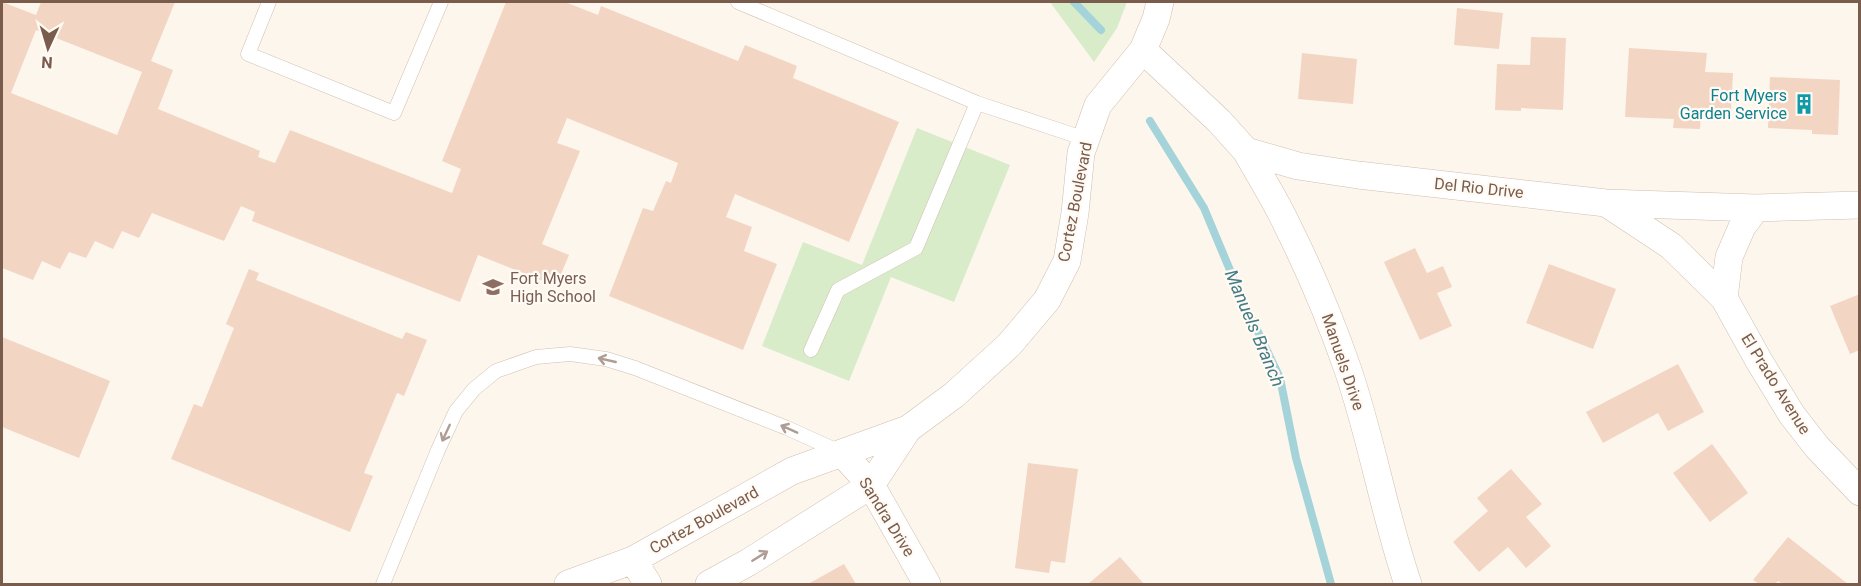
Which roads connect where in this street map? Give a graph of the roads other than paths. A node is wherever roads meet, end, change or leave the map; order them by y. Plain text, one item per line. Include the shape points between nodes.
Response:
1 (269, 2) edge
2 (441, 2) edge
3 (738, 2) edge
4 (1160, 2) edge
5 (1143, 50) junction
6 (977, 103) junction
7 (1086, 139) junction
8 (1246, 151) junction
9 (1606, 202) junction
10 (1860, 205) edge
11 (1755, 208) junction
12 (1724, 298) junction
13 (811, 350) dead end
14 (908, 429) junction
15 (842, 453) junction
16 (871, 486) junction
17 (1860, 492) edge
18 (633, 560) junction
19 (384, 585) edge
20 (568, 585) edge
21 (648, 585) edge
22 (709, 585) edge
23 (927, 585) edge
24 (1408, 585) edge

1 - 2 lane via 248,54 394,113
3 - 6 lane
4 - 5 street, Cortez Boulevard
5 - 7 street, Cortez Boulevard via 1098,105
5 - 8 street via 1220,121
6 - 7 lane
6 - 13 lane via 916,248 838,290
7 - 14 street, Cortez Boulevard via 1067,261 1047,300 1009,345 954,395
8 - 9 street, Del Rio Drive via 1298,166 1358,175
8 - 24 street, Manuels Drive via 1288,225 1322,299 1372,449
9 - 11 street, Del Rio Drive
9 - 12 street, El Prado Avenue via 1671,246
10 - 11 street, Del Rio Drive
11 - 12 street via 1729,256
12 - 17 street, El Prado Avenue via 1792,415
14 - 15 street, Cortez Boulevard
14 - 16 street, Cortez Boulevard
15 - 16 street, Sandra Drive
15 - 18 street, Cortez Boulevard via 792,471
15 -> 19 lane via 606,358 570,354 536,357 496,371 456,411
22 -> 16 street, Cortez Boulevard
16 - 23 street, Sandra Drive
18 - 20 street, Cortez Boulevard
18 - 21 street

